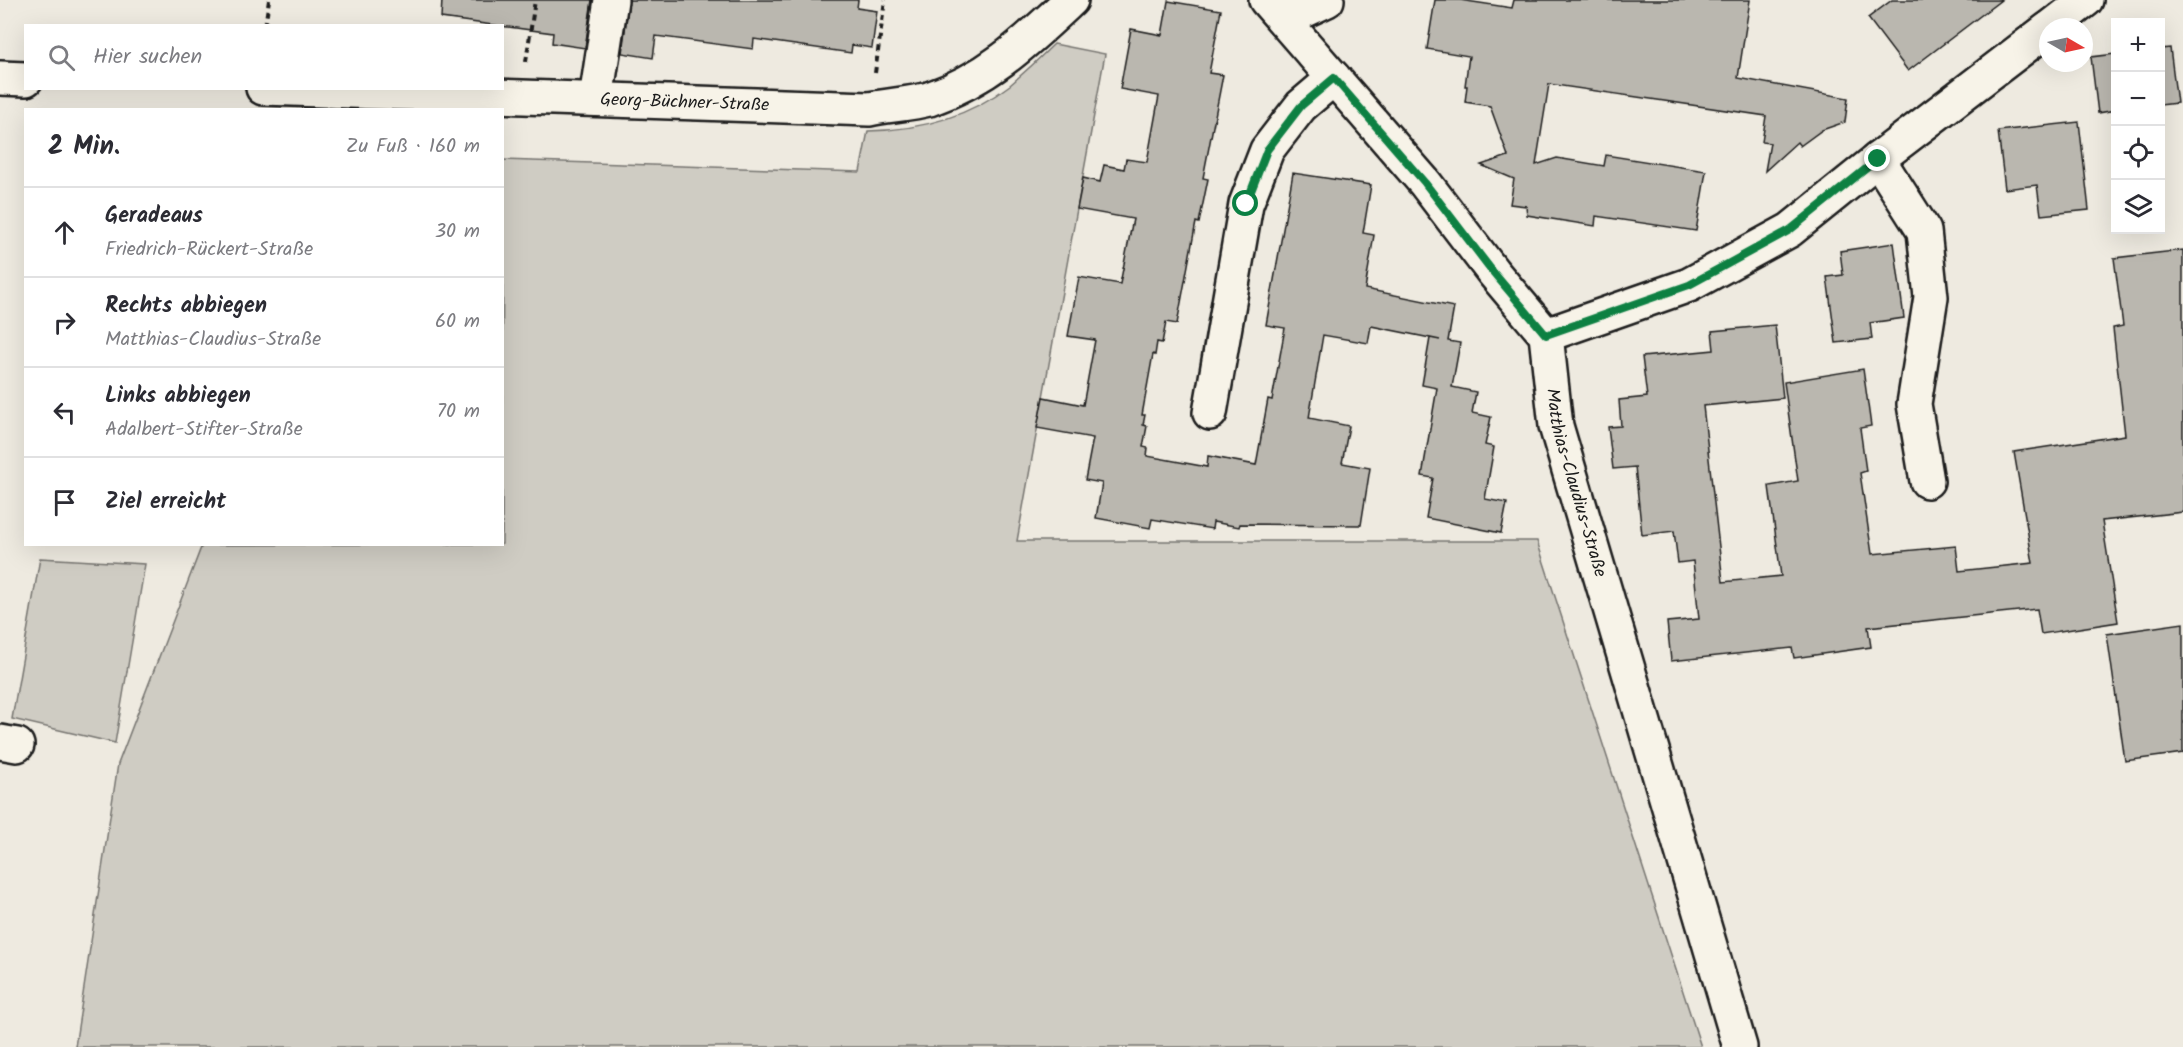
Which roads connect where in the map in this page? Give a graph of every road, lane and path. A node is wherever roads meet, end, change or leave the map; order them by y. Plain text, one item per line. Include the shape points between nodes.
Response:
1 (269, 0) edge
2 (535, 0) edge
3 (611, 0) edge
4 (885, 0) edge
5 (1071, 0) edge
6 (1327, 0) edge
7 (2086, 0) edge
8 (1275, 10) edge
9 (2062, 18) edge
10 (265, 24) edge
11 (2039, 36) edge
12 (0, 78) edge
13 (1334, 78) junction
14 (24, 79) edge
15 (328, 90) edge
16 (521, 96) junction
17 (596, 99) junction
18 (870, 109) junction
19 (1878, 159) junction
20 (1546, 335) junction
21 (1210, 413) dead end
22 (1927, 481) dead end
23 (1740, 1047) edge

1 - 10 path
2 - 16 path
3 - 17 street
4 - 18 path
5 - 18 street, Georg-Büchner-Straße via 1014,53 977,78 927,99
6 - 8 street
7 - 9 street
8 - 13 street
11 - 19 street
12 - 14 street
13 - 20 street via 1425,183
13 - 21 street via 1301,106 1267,150 1246,204
15 - 16 street, Georg-Büchner-Straße
16 - 17 street, Georg-Büchner-Straße
17 - 18 street, Georg-Büchner-Straße
19 - 20 street via 1790,230 1689,285
19 - 22 street via 1924,231 1931,297 1914,404
20 - 23 street, Matthias-Claudius-Straße via 1556,426

